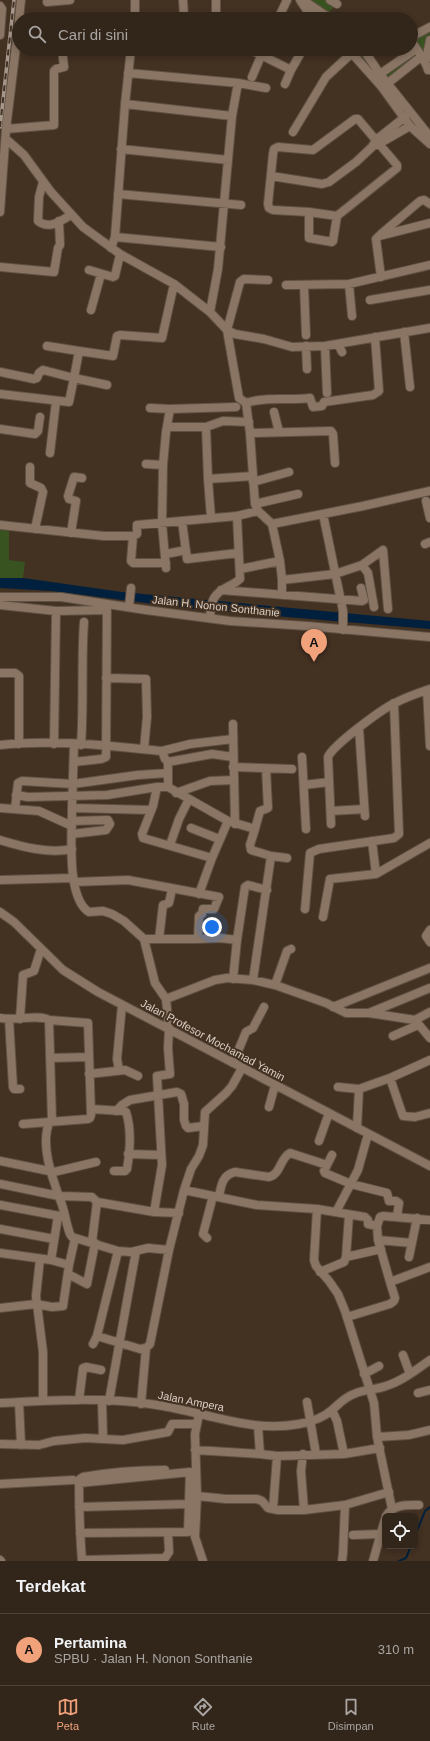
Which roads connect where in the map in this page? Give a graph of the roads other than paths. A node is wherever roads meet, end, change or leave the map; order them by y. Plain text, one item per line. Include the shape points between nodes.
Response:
1 (21, 0) edge
2 (70, 0) edge
3 (135, 0) edge
4 (183, 0) edge
5 (216, 0) edge
6 (287, 0) edge
7 (300, 0) edge
8 (303, 0) edge
9 (48, 2) dead end
10 (1, 8) edge
11 (20, 12) edge
12 (135, 12) edge
13 (184, 12) edge
14 (216, 12) edge
15 (281, 12) edge
16 (308, 12) edge
17 (321, 12) edge
18 (430, 27) edge
19 (418, 33) edge
20 (0, 35) edge
21 (430, 40) edge
22 (418, 51) edge
23 (16, 56) edge
24 (63, 56) edge
25 (130, 56) edge
26 (261, 56) edge
27 (269, 56) edge
28 (299, 56) edge
29 (345, 56) edge
30 (354, 56) edge
31 (368, 56) edge
32 (406, 56) edge
33 (424, 58) junction
34 (291, 70) junction
35 (430, 70) edge
36 (128, 73) junction
37 (380, 74) junction
38 (252, 77) dead end
39 (238, 83) junction
40 (388, 83) junction
41 (285, 84) dead end
42 (266, 88) dead end
43 (125, 104) junction
44 (232, 116) junction
45 (405, 117) junction
46 (410, 126) junction
47 (6, 129) junction
48 (293, 132) dead end
49 (430, 134) edge
50 (6, 139) junction
51 (376, 144) junction
52 (430, 144) edge
53 (121, 149) junction
54 (228, 160) junction
55 (271, 176) junction
56 (43, 182) junction
57 (118, 194) junction
58 (224, 203) junction
59 (430, 204) edge
60 (241, 205) dead end
61 (0, 212) edge
62 (310, 212) junction
63 (71, 215) junction
64 (337, 216) junction
65 (59, 221) junction
66 (430, 223) edge
67 (379, 236) junction
68 (115, 237) junction
69 (221, 247) junction
70 (111, 248) junction
71 (120, 254) junction
72 (430, 264) edge
73 (0, 267) edge
74 (89, 270) dead end
75 (101, 274) junction
76 (381, 277) junction
77 (268, 280) dead end
78 (174, 284) junction
79 (304, 284) junction
80 (348, 284) junction
81 (286, 285) dead end
82 (430, 290) edge
83 (370, 300) dead end
84 (91, 310) dead end
85 (210, 312) junction
86 (352, 316) dead end
87 (430, 328) edge
88 (227, 330) junction
89 (404, 332) junction
90 (306, 335) dead end
91 (375, 337) junction
92 (338, 344) junction
93 (47, 346) dead end
94 (306, 346) junction
95 (325, 346) junction
96 (79, 351) junction
97 (342, 352) dead end
98 (307, 369) dead end
99 (0, 372) edge
100 (74, 378) junction
101 (107, 385) dead end
102 (410, 387) dead end
103 (327, 393) dead end
104 (0, 394) edge
105 (56, 401) junction
106 (246, 403) junction
107 (236, 407) dead end
108 (150, 408) dead end
109 (170, 409) junction
110 (274, 412) dead end
111 (40, 417) dead end
112 (249, 422) junction
113 (167, 427) junction
114 (206, 427) junction
115 (0, 429) edge
116 (279, 432) junction
117 (250, 433) junction
118 (50, 453) dead end
119 (335, 463) dead end
120 (146, 464) dead end
121 (163, 465) junction
122 (30, 468) dead end
123 (289, 472) dead end
124 (82, 478) dead end
125 (208, 479) junction
126 (253, 479) junction
127 (430, 491) edge
128 (298, 494) dead end
129 (426, 501) dead end
130 (257, 508) junction
131 (323, 514) junction
132 (237, 516) junction
133 (210, 518) junction
134 (430, 518) edge
135 (182, 521) junction
136 (162, 523) junction
137 (272, 524) junction
138 (0, 525) edge
139 (35, 529) junction
140 (71, 533) junction
141 (133, 536) junction
142 (186, 550) junction
143 (238, 553) junction
144 (166, 554) junction
145 (280, 561) junction
146 (362, 565) junction
147 (240, 568) junction
148 (335, 574) junction
149 (282, 580) junction
150 (361, 588) dead end
151 (131, 589) dead end
152 (221, 590) junction
153 (282, 595) junction
154 (0, 596) edge
155 (340, 599) junction
156 (0, 605) edge
157 (129, 605) junction
158 (107, 607) junction
159 (374, 607) dead end
160 (388, 609) dead end
161 (56, 610) junction
162 (211, 615) junction
163 (84, 622) dead end
164 (343, 626) junction
165 (430, 637) edge
166 (0, 674) edge
167 (106, 678) junction
168 (429, 690) edge
169 (394, 703) junction
170 (233, 724) dead end
171 (359, 728) junction
172 (233, 739) junction
173 (19, 744) junction
174 (54, 744) junction
175 (0, 745) edge
176 (78, 745) junction
177 (106, 746) junction
178 (430, 746) edge
179 (144, 749) junction
180 (162, 751) junction
181 (233, 757) junction
182 (302, 757) dead end
183 (74, 762) junction
184 (168, 762) junction
185 (233, 767) junction
186 (266, 769) junction
187 (292, 769) dead end
188 (168, 772) junction
189 (234, 780) junction
190 (329, 782) junction
191 (73, 784) junction
192 (304, 785) junction
193 (157, 787) junction
194 (168, 787) junction
195 (176, 793) junction
196 (16, 795) junction
197 (72, 795) junction
198 (189, 799) junction
199 (0, 808) edge
200 (72, 808) junction
201 (15, 809) junction
202 (151, 810) junction
203 (331, 811) junction
204 (231, 822) junction
205 (331, 824) dead end
206 (72, 827) junction
207 (190, 828) dead end
208 (255, 829) junction
209 (306, 829) dead end
210 (219, 839) junction
211 (0, 840) edge
212 (372, 841) junction
213 (430, 843) edge
214 (170, 845) junction
215 (72, 849) junction
216 (271, 856) junction
217 (212, 858) junction
218 (287, 858) dead end
219 (376, 874) junction
220 (0, 880) edge
221 (73, 880) junction
222 (172, 889) junction
223 (267, 890) junction
224 (199, 894) junction
225 (305, 909) dead end
226 (0, 912) edge
227 (323, 917) dead end
228 (430, 930) edge
229 (144, 939) junction
230 (159, 939) junction
231 (198, 939) junction
232 (237, 940) junction
233 (430, 942) edge
234 (41, 949) junction
235 (291, 949) dead end
236 (430, 968) edge
237 (233, 979) junction
238 (253, 980) junction
239 (275, 985) junction
240 (430, 988) edge
241 (166, 999) junction
242 (122, 1005) junction
243 (332, 1006) junction
244 (264, 1007) dead end
245 (430, 1012) edge
246 (369, 1013) junction
247 (0, 1018) edge
248 (20, 1019) junction
249 (9, 1020) junction
250 (49, 1020) junction
251 (417, 1022) junction
252 (169, 1029) junction
253 (393, 1036) dead end
254 (430, 1038) edge
255 (89, 1057) junction
256 (50, 1058) junction
257 (430, 1060) edge
258 (233, 1063) junction
259 (242, 1068) junction
260 (119, 1070) junction
261 (88, 1074) junction
262 (138, 1076) dead end
263 (390, 1078) junction
264 (276, 1085) junction
265 (338, 1087) dead end
266 (20, 1089) dead end
267 (359, 1089) junction
268 (159, 1096) junction
269 (269, 1107) dead end
270 (91, 1109) junction
271 (116, 1111) junction
272 (329, 1113) junction
273 (430, 1113) edge
274 (51, 1121) junction
275 (23, 1124) dead end
276 (203, 1126) junction
277 (357, 1128) junction
278 (368, 1134) junction
279 (319, 1141) dead end
280 (128, 1154) junction
281 (161, 1155) junction
282 (332, 1155) dead end
283 (0, 1161) edge
284 (96, 1162) dead end
285 (327, 1165) junction
286 (430, 1166) edge
287 (114, 1170) dead end
288 (50, 1171) junction
289 (0, 1184) edge
290 (351, 1184) junction
291 (184, 1190) junction
292 (59, 1196) junction
293 (216, 1197) junction
294 (97, 1202) junction
295 (0, 1205) edge
296 (317, 1210) junction
297 (154, 1212) junction
298 (336, 1212) junction
299 (179, 1213) junction
300 (349, 1214) junction
301 (61, 1216) junction
302 (397, 1216) junction
303 (417, 1218) junction
304 (430, 1220) edge
305 (377, 1226) junction
306 (0, 1229) edge
307 (75, 1238) junction
308 (206, 1238) dead end
309 (54, 1239) junction
310 (378, 1240) junction
311 (94, 1243) junction
312 (412, 1243) junction
313 (381, 1249) junction
314 (170, 1250) junction
315 (136, 1251) junction
316 (118, 1252) junction
317 (0, 1253) edge
318 (346, 1257) junction
319 (409, 1258) dead end
320 (40, 1259) junction
321 (51, 1260) junction
322 (69, 1265) junction
323 (430, 1267) edge
324 (320, 1272) junction
325 (68, 1274) junction
326 (390, 1282) junction
327 (36, 1304) junction
328 (0, 1308) edge
329 (346, 1317) junction
330 (120, 1344) junction
331 (146, 1348) junction
332 (403, 1355) dead end
333 (430, 1360) edge
334 (379, 1366) dead end
335 (101, 1370) dead end
336 (364, 1374) junction
337 (410, 1374) junction
338 (430, 1390) edge
339 (369, 1391) junction
340 (418, 1394) dead end
341 (43, 1400) junction
342 (79, 1400) junction
343 (106, 1401) junction
344 (19, 1402) junction
345 (307, 1402) dead end
346 (0, 1403) edge
347 (141, 1404) junction
348 (332, 1410) junction
349 (199, 1415) junction
350 (310, 1421) junction
351 (196, 1424) junction
352 (258, 1426) junction
353 (430, 1430) edge
354 (377, 1437) junction
355 (103, 1438) junction
356 (0, 1444) edge
357 (21, 1445) junction
358 (380, 1448) junction
359 (195, 1450) junction
360 (260, 1454) junction
361 (303, 1454) junction
362 (316, 1454) junction
363 (344, 1454) junction
364 (277, 1456) junction
365 (196, 1470) junction
366 (76, 1482) junction
367 (0, 1484) edge
368 (389, 1492) junction
369 (197, 1496) junction
370 (189, 1504) junction
371 (345, 1505) junction
372 (419, 1505) dead end
373 (79, 1507) junction
374 (273, 1509) junction
375 (392, 1509) junction
376 (304, 1510) junction
377 (389, 1513) edge
378 (382, 1528) edge
379 (168, 1532) junction
380 (80, 1533) junction
381 (380, 1534) junction
382 (353, 1535) dead end
383 (82, 1560) edge
384 (203, 1560) edge
385 (342, 1561) edge
386 (373, 1561) edge

1 - 11 street
2 - 9 street
3 - 12 street
4 - 13 street
5 - 14 street
6 - 15 street
7 - 16 street
8 - 17 street
10 - 20 street
18 - 19 street
21 - 33 street
22 - 33 street
23 - 47 street
24 - 47 street via 64,67 54,71 54,125
25 - 36 street
26 - 38 street
27 - 34 street
28 - 34 street
29 - 48 street via 326,77
30 - 45 street
31 - 37 street
32 - 37 street
33 - 35 street
33 - 40 street
34 - 41 street
36 - 39 street
36 - 43 street
37 - 40 street
39 - 42 street
39 - 44 street
40 - 49 street
43 - 44 street
43 - 53 street
44 - 54 street
45 - 46 street
45 - 51 street
46 - 51 street
46 - 52 street
47 - 50 street
50 - 56 street via 24,154
50 - 61 street
51 - 55 street via 329,182 322,184
51 - 55 street via 361,120 355,119 313,150 278,147 274,149
51 - 64 street via 397,168
53 - 54 street
53 - 57 street
54 - 58 street
55 - 62 street via 269,208
56 - 63 street
56 - 65 street via 39,197 38,221 50,225
57 - 58 street
57 - 68 street
58 - 60 street
58 - 69 street
59 - 67 street via 424,200 420,201
62 - 64 street
62 - 64 street via 309,238 328,242 333,241
63 - 65 street
63 - 70 street
65 - 73 street via 60,245 54,272
66 - 67 street
67 - 76 street via 375,242
68 - 69 street
68 - 70 street
69 - 85 street
70 - 71 street
71 - 75 street via 115,276
71 - 78 street
72 - 76 street
74 - 75 street
75 - 84 street
76 - 80 street
77 - 88 street via 244,279 240,282
78 - 85 street
78 - 96 street via 162,338 117,336 113,356
79 - 80 street
79 - 81 street
79 - 90 street
80 - 86 street
82 - 83 street
85 - 88 street
87 - 89 street
88 - 94 street via 292,347
88 - 106 street via 239,398
89 - 91 street
89 - 102 street
91 - 92 street
91 - 106 street via 379,391 373,395 324,402 322,406 316,407 313,407 310,398 266,399
92 - 95 street
92 - 97 street
93 - 96 street
94 - 95 street
94 - 98 street
95 - 103 street
96 - 100 street
99 - 100 street via 37,378 43,370
100 - 101 street
100 - 105 street via 69,402
104 - 105 street
105 - 118 street
106 - 112 street
107 - 109 street
108 - 109 street
109 - 113 street
110 - 116 street
111 - 115 street via 38,431 35,434
112 - 114 street via 223,421
112 - 117 street
113 - 114 street
113 - 121 street
114 - 125 street
116 - 117 street
116 - 119 street via 331,431
117 - 126 street
120 - 121 street
121 - 136 street
122 - 139 street via 29,482 43,492
123 - 126 street
124 - 140 street via 74,477 68,496 68,499 76,501
125 - 126 street
125 - 133 street
126 - 130 street
127 - 131 street
128 - 130 street
129 - 134 street
130 - 132 street
130 - 137 street
131 - 137 street
131 - 148 street
132 - 133 street
132 - 143 street
133 - 135 street
135 - 136 street
135 - 142 street
136 - 141 street via 137,525 137,535
136 - 144 street
137 - 145 street
138 - 139 street
139 - 140 street
140 - 141 street
141 - 144 street via 133,563 166,566
142 - 143 street via 186,558 189,559
142 - 144 street
143 - 147 street
145 - 147 street
145 - 149 street
146 - 148 street
146 - 159 street via 368,573
146 - 160 street via 383,550
147 - 152 street via 239,580
148 - 149 street
148 - 155 street
149 - 153 street
150 - 155 street via 363,600
151 - 157 street
152 - 153 street
152 - 162 street via 212,600
153 - 155 street
154 - 158 street, Jalan H. Nonon Sonthanie via 61,597
155 - 164 street
156 - 161 street
157 - 158 street, Jalan H. Nonon Sonthanie
157 - 162 street, Jalan H. Nonon Sonthanie
158 - 161 street
158 - 167 street
161 - 174 street
162 - 164 street, Jalan H. Nonon Sonthanie
163 - 176 street via 83,714
164 - 165 street, Jalan H. Nonon Sonthanie
166 - 173 street via 15,673 19,676
167 - 177 street
167 - 179 street via 146,679 147,717
168 - 169 street
168 - 178 street
169 - 171 street
169 - 212 street via 399,834 394,838
170 - 172 street
171 - 190 street via 330,752
171 - 203 street via 364,812
172 - 180 street
172 - 181 street
173 - 174 street
173 - 175 street
174 - 176 street
176 - 177 street
176 - 183 street
177 - 179 street
177 - 183 street via 106,757 103,759
179 - 180 street
180 - 184 street
181 - 184 street via 212,754
181 - 185 street
182 - 192 street
183 - 191 street
184 - 188 street
185 - 186 street
185 - 189 street
186 - 187 street
186 - 208 street via 268,808 260,811
188 - 191 street
188 - 194 street
189 - 195 street via 210,781
189 - 204 street
190 - 192 street
190 - 203 street
191 - 196 street via 22,781 18,784
191 - 197 street
192 - 209 street
193 - 194 street
193 - 197 street via 107,794
193 - 202 street
194 - 195 street
195 - 198 street
196 - 197 street
196 - 201 street
197 - 200 street
198 - 204 street
198 - 214 street
199 - 201 street
200 - 202 street
200 - 206 street
201 - 206 street via 39,811
202 - 214 street via 142,837
203 - 205 street
204 - 208 street
204 - 210 street
206 - 215 street
207 - 210 street
208 - 216 street via 251,850
210 - 217 street
211 - 215 street via 34,849
212 - 219 street
212 - 225 street via 311,852
213 - 219 street
214 - 217 street
215 - 221 street
216 - 218 street
216 - 223 street
217 - 224 street
219 - 227 street via 330,879
220 - 221 street
221 - 222 street via 128,880
221 - 229 street via 86,911 112,914
222 - 224 street
222 - 230 street via 169,904 163,906
223 - 232 street via 246,886
223 - 238 street
224 - 231 street via 219,898 213,910 203,909 199,916
226 - 234 street, Jalan Profesor Mochamad Yamin
228 - 233 street via 426,936
229 - 230 street
229 - 241 street via 155,983
230 - 231 street
231 - 232 street
232 - 237 street
234 - 242 street, Jalan Profesor Mochamad Yamin via 67,973
234 - 248 street via 34,971 23,975
235 - 239 street via 286,951
236 - 243 street
237 - 238 street
237 - 241 street via 208,982
238 - 239 street
239 - 243 street
240 - 246 street
241 - 252 street
242 - 252 street, Jalan Profesor Mochamad Yamin
242 - 260 street via 117,1052
243 - 246 street via 346,1013
244 - 258 street via 253,1028 246,1032
245 - 251 street
246 - 251 street
247 - 249 street
248 - 249 street
248 - 250 street
249 - 266 street via 13,1087
250 - 255 street via 88,1023
250 - 256 street
251 - 253 street
251 - 254 street
252 - 258 street, Jalan Profesor Mochamad Yamin
252 - 268 street via 170,1074 157,1076
255 - 256 street
255 - 261 street
256 - 274 street
257 - 263 street
258 - 259 street, Jalan Profesor Mochamad Yamin
259 - 264 street, Jalan Profesor Mochamad Yamin
259 - 276 street via 232,1086 205,1112
260 - 261 street
260 - 262 street
261 - 270 street
263 - 267 street
263 - 273 street via 403,1116 415,1117
264 - 269 street
264 - 272 street, Jalan Profesor Mochamad Yamin
265 - 267 street
267 - 277 street
268 - 271 street via 130,1100
268 - 276 street via 181,1094 186,1126
268 - 281 street
270 - 271 street
270 - 274 street via 90,1118
271 - 280 street via 125,1111 128,1118
272 - 277 street, Jalan Profesor Mochamad Yamin
272 - 279 street
274 - 275 street
274 - 288 street via 46,1129
276 - 291 street via 203,1145
277 - 278 street, Jalan Profesor Mochamad Yamin
278 - 286 street, Jalan Profesor Mochamad Yamin
278 - 290 street via 362,1158
280 - 281 street
280 - 287 street via 127,1169
281 - 297 street via 161,1175
282 - 285 street
283 - 288 street
284 - 288 street
285 - 290 street via 325,1173
285 - 293 street via 290,1153 272,1176 230,1173 222,1180
288 - 292 street
289 - 292 street
290 - 298 street
290 - 302 street via 387,1193 389,1201 398,1203
291 - 293 street
291 - 299 street
292 - 294 street via 92,1197
292 - 301 street
293 - 296 street via 257,1205
293 - 308 street via 203,1234
294 - 297 street
294 - 311 street
295 - 301 street
296 - 298 street
296 - 324 street via 313,1254
297 - 299 street
298 - 300 street
299 - 314 street
300 - 305 street via 367,1218 368,1224
300 - 318 street
301 - 307 street via 70,1234
301 - 309 street
302 - 303 street
302 - 305 street via 380,1217
303 - 304 street
303 - 312 street
305 - 310 street
306 - 309 street
307 - 311 street
307 - 322 street
309 - 321 street
310 - 312 street
310 - 313 street
311 - 316 street
311 - 325 street via 87,1284
312 - 319 street
313 - 318 street
313 - 326 street
314 - 315 street via 148,1248
314 - 331 street via 150,1344
315 - 316 street
315 - 330 street
316 - 330 street via 95,1340
317 - 320 street
318 - 324 street via 344,1262
320 - 321 street
320 - 327 street
321 - 322 street
322 - 325 street
323 - 326 street
324 - 329 street via 338,1294
325 - 327 street via 63,1306
326 - 329 street via 394,1301
327 - 328 street
327 - 341 street via 42,1347
329 - 336 street
330 - 331 street
330 - 343 street
331 - 347 street
332 - 337 street
333 - 337 street, Jalan Ampera
334 - 336 street
335 - 342 street via 83,1368
336 - 339 street
337 - 339 street, Jalan Ampera via 385,1387
338 - 340 street
339 - 348 street, Jalan Ampera via 346,1397
339 - 354 street via 374,1403
341 - 342 street, Jalan Ampera
341 - 344 street, Jalan Ampera
342 - 343 street, Jalan Ampera
343 - 347 street, Jalan Ampera
343 - 355 street
344 - 346 street, Jalan Ampera
344 - 357 street
345 - 350 street
347 - 349 street, Jalan Ampera
348 - 350 street, Jalan Ampera
348 - 363 street
349 - 351 street
349 - 352 street, Jalan Ampera
350 - 352 street, Jalan Ampera
350 - 362 street
351 - 355 street via 175,1423 170,1425 166,1432 123,1440
351 - 359 street
352 - 360 street
353 - 354 street via 409,1435
354 - 358 street
355 - 357 street
356 - 357 street
358 - 363 street
358 - 368 street
359 - 360 street
359 - 365 street
360 - 364 street
361 - 362 street
361 - 364 street
361 - 376 street via 301,1471
362 - 363 street
364 - 374 street
365 - 366 street via 137,1470 83,1477
365 - 369 street
366 - 367 street
366 - 370 street via 190,1472
366 - 373 street
368 - 371 street
368 - 375 street
369 - 374 street via 257,1499 266,1507
369 - 384 street via 196,1537
370 - 373 street
370 - 379 street via 188,1532
371 - 376 street
371 - 385 street
372 - 375 street via 404,1505
373 - 380 street
374 - 376 street
375 - 377 street
378 - 381 street
379 - 380 street
379 - 383 street via 169,1552 165,1558
380 - 383 street
381 - 382 street
381 - 386 street

